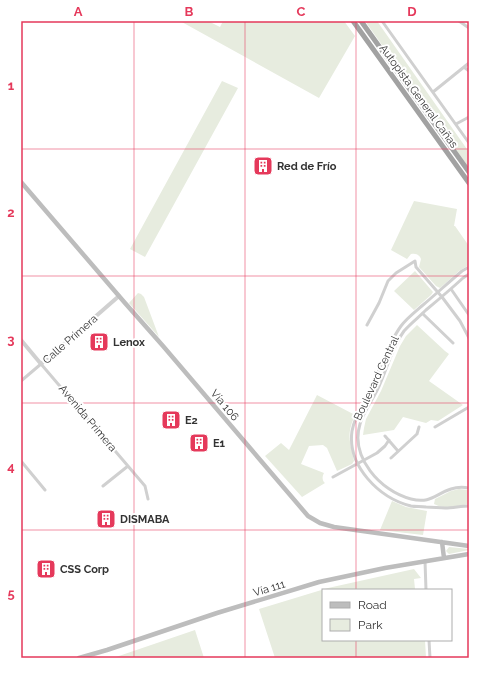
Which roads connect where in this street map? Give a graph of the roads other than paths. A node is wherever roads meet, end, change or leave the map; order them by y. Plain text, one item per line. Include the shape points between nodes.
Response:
1 (349, 21) edge
2 (353, 21) edge
3 (361, 21) edge
4 (382, 21) edge
5 (459, 21) edge
6 (469, 28) edge
7 (469, 63) edge
8 (464, 67) junction
9 (469, 71) edge
10 (433, 92) junction
11 (469, 117) edge
12 (424, 120) junction
13 (456, 124) junction
14 (469, 143) edge
15 (469, 172) edge
16 (21, 182) edge
17 (469, 183) edge
18 (469, 267) edge
19 (469, 274) edge
20 (451, 289) junction
21 (437, 292) junction
22 (119, 296) junction
23 (442, 297) junction
24 (423, 314) junction
25 (469, 316) edge
26 (367, 325) dead end
27 (469, 338) edge
28 (21, 340) edge
29 (453, 343) dead end
30 (387, 351) junction
31 (391, 353) junction
32 (42, 364) junction
33 (21, 381) edge
34 (469, 407) edge
35 (435, 426) dead end
36 (419, 427) dead end
37 (385, 436) dead end
38 (389, 440) junction
39 (398, 451) junction
40 (391, 458) dead end
41 (363, 460) junction
42 (21, 461) edge
43 (357, 464) junction
44 (128, 466) junction
45 (333, 477) dead end
46 (103, 486) dead end
47 (469, 488) edge
48 (46, 490) dead end
49 (148, 499) dead end
50 (426, 500) junction
51 (469, 506) edge
52 (426, 507) junction
53 (442, 542) junction
54 (469, 546) edge
55 (469, 554) edge
56 (444, 558) junction
57 (425, 561) junction
58 (426, 589) edge
59 (429, 641) edge
60 (79, 658) edge
61 (430, 658) edge

1 - 12 highway
2 - 12 highway, Autopista General Cañas
3 - 15 highway, Autopista General Cañas
4 - 10 street
5 - 6 street
7 - 8 street
8 - 9 street
8 - 10 street
10 - 13 street
11 - 13 street
12 - 17 highway, Autopista General Cañas
13 - 14 street
16 - 22 main road, Vía 106
18 - 21 street, Boulevard Central
19 - 20 street, Boulevard Central
20 - 23 street, Boulevard Central
20 - 25 street
21 - 23 street
21 - 26 street via 416,267 415,261 388,281
21 - 30 street, Boulevard Central via 402,325
22 - 32 street, Calle Primera
22 - 53 main road, Vía 106 via 308,516 334,527
23 - 24 street, Boulevard Central
23 - 27 street
24 - 29 street
24 - 31 street, Boulevard Central via 405,331
28 - 32 street, Avenida Primera
30 - 31 street
30 - 43 street, Boulevard Central via 354,425 352,444
31 - 41 street, Boulevard Central via 378,390 360,424 358,443
32 - 33 street, Calle Primera
32 - 44 street, Avenida Primera
34 - 35 street
36 - 39 street via 417,434
37 - 38 street
38 - 39 street
38 - 41 street via 377,453
39 - 40 street
41 - 43 street
41 - 50 street, Boulevard Central via 372,474 388,488 412,499
42 - 48 street
43 - 45 street
43 - 52 street, Boulevard Central via 370,481 385,494 406,504
44 - 46 street
44 - 49 street, Avenida Primera via 145,486
47 - 50 street via 450,489
50 - 52 street
51 - 52 street, Boulevard Central
53 - 54 main road, Vía 106
53 - 56 main road
55 - 56 main road, Vía 111
56 - 57 main road, Vía 111
57 - 58 street
57 - 60 main road, Vía 111 via 320,582
59 - 61 street

